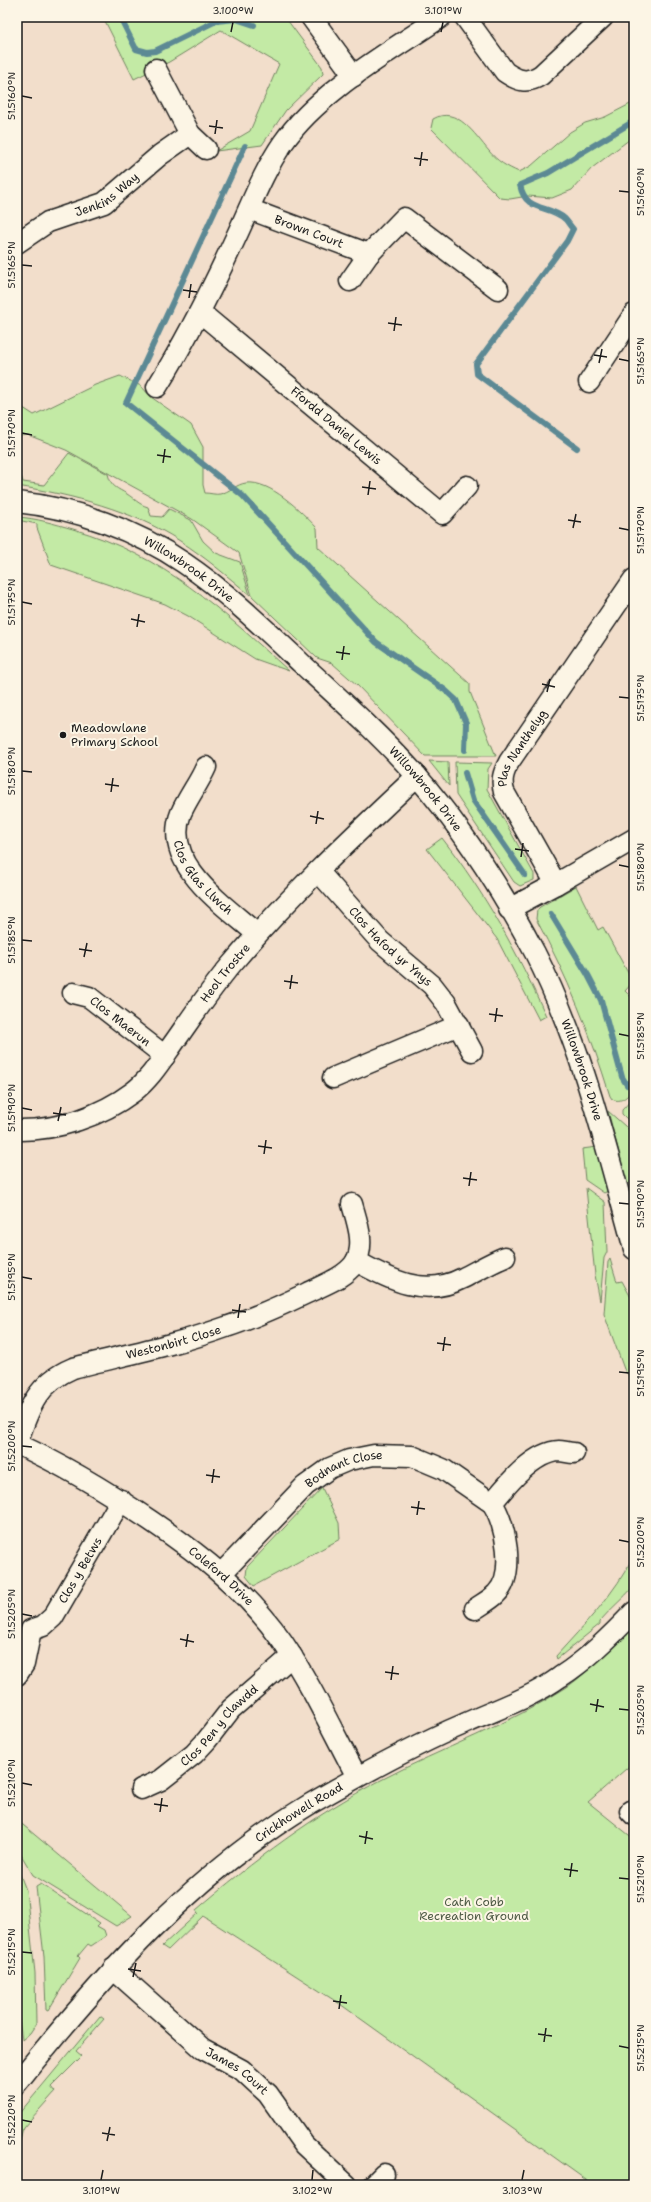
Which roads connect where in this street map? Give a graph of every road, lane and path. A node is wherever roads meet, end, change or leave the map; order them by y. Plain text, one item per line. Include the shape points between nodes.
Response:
1 (311, 17) edge
2 (441, 17) edge
3 (464, 17) edge
4 (603, 17) edge
5 (156, 69) dead end
6 (354, 76) junction
7 (190, 134) junction
8 (206, 149) dead end
9 (249, 210) junction
10 (17, 243) edge
11 (369, 254) junction
12 (350, 281) dead end
13 (498, 290) dead end
14 (201, 312) junction
15 (634, 314) edge
16 (628, 336) edge
17 (589, 382) dead end
18 (157, 387) dead end
19 (467, 486) dead end
20 (17, 502) edge
21 (634, 579) edge
22 (206, 767) dead end
23 (417, 776) junction
24 (634, 839) edge
25 (318, 871) junction
26 (556, 884) junction
27 (510, 909) junction
28 (257, 934) junction
29 (73, 993) dead end
30 (459, 1025) junction
31 (472, 1051) dead end
32 (165, 1056) junction
33 (333, 1078) dead end
34 (17, 1130) edge
35 (352, 1204) dead end
36 (634, 1249) edge
37 (505, 1257) dead end
38 (356, 1261) junction
39 (17, 1444) edge
40 (574, 1453) dead end
41 (121, 1500) junction
42 (492, 1503) junction
43 (222, 1573) junction
44 (476, 1609) dead end
45 (634, 1612) edge
46 (24, 1629) edge
47 (292, 1656) junction
48 (17, 1675) edge
49 (357, 1777) junction
50 (142, 1789) dead end
51 (113, 1969) junction
52 (17, 2083) edge
53 (347, 2185) edge

1 - 6 street
2 - 6 street
3 - 4 street via 505,72 524,81 532,81 541,75
5 - 7 street
6 - 9 street via 310,112 284,142 263,175
7 - 8 street
7 - 10 street, Jenkins Way via 160,155 104,203 48,222
9 - 11 street, Brown Court
9 - 14 street
11 - 12 street
11 - 13 street via 404,218
14 - 18 street
14 - 19 street, Ffordd Daniel Lewis via 442,514
15 - 16 street
16 - 17 street
20 - 23 street, Willowbrook Drive via 47,506 103,523 146,541 184,563 253,618
21 - 26 street, Plas Nanthelyg via 517,749 503,774 501,783 504,792
22 - 28 street, Clos Glas Llwch via 181,814 178,845 184,862 193,876
23 - 25 street, Heol Trostre
23 - 27 street, Willowbrook Drive via 464,837
24 - 26 street
25 - 28 street, Heol Trostre
25 - 30 street, Clos Hafod yr Ynys via 380,941 432,985
26 - 27 street
27 - 36 street, Willowbrook Drive via 535,953 571,1033 597,1110
28 - 32 street, Heol Trostre via 208,995
29 - 32 street, Clos Maerun via 89,997
30 - 31 street, Clos Hafod yr Ynys
30 - 33 street
32 - 34 street, Heol Trostre via 148,1078 117,1103 66,1124
35 - 38 street via 360,1234
37 - 38 street via 447,1285 427,1288 411,1287 393,1281
38 - 39 street, Westonbirt Close via 333,1281 274,1309 225,1328 61,1373 46,1384 36,1398
39 - 41 street, Coleford Drive
40 - 42 street via 558,1451 539,1458 511,1481
41 - 43 street, Coleford Drive
41 - 46 street, Clos y Betws via 53,1617 43,1626
42 - 43 street, Bodnant Close via 443,1468 412,1456 374,1456 349,1460 330,1468 305,1486
42 - 44 street via 504,1533 506,1570 496,1594
43 - 47 street, Coleford Drive via 246,1596
45 - 49 street, Crickhowell Road via 592,1654 559,1679 508,1706 464,1724
46 - 48 street, Clos y Betws via 24,1664
47 - 49 street, Coleford Drive
47 - 50 street, Clos Pen y Clawdd via 231,1709 194,1754 161,1780
49 - 51 street, Crickhowell Road via 275,1826 236,1854 164,1917
51 - 52 street, Crickhowell Road
51 - 53 street, James Court via 203,2049 242,2070 268,2094 304,2145

